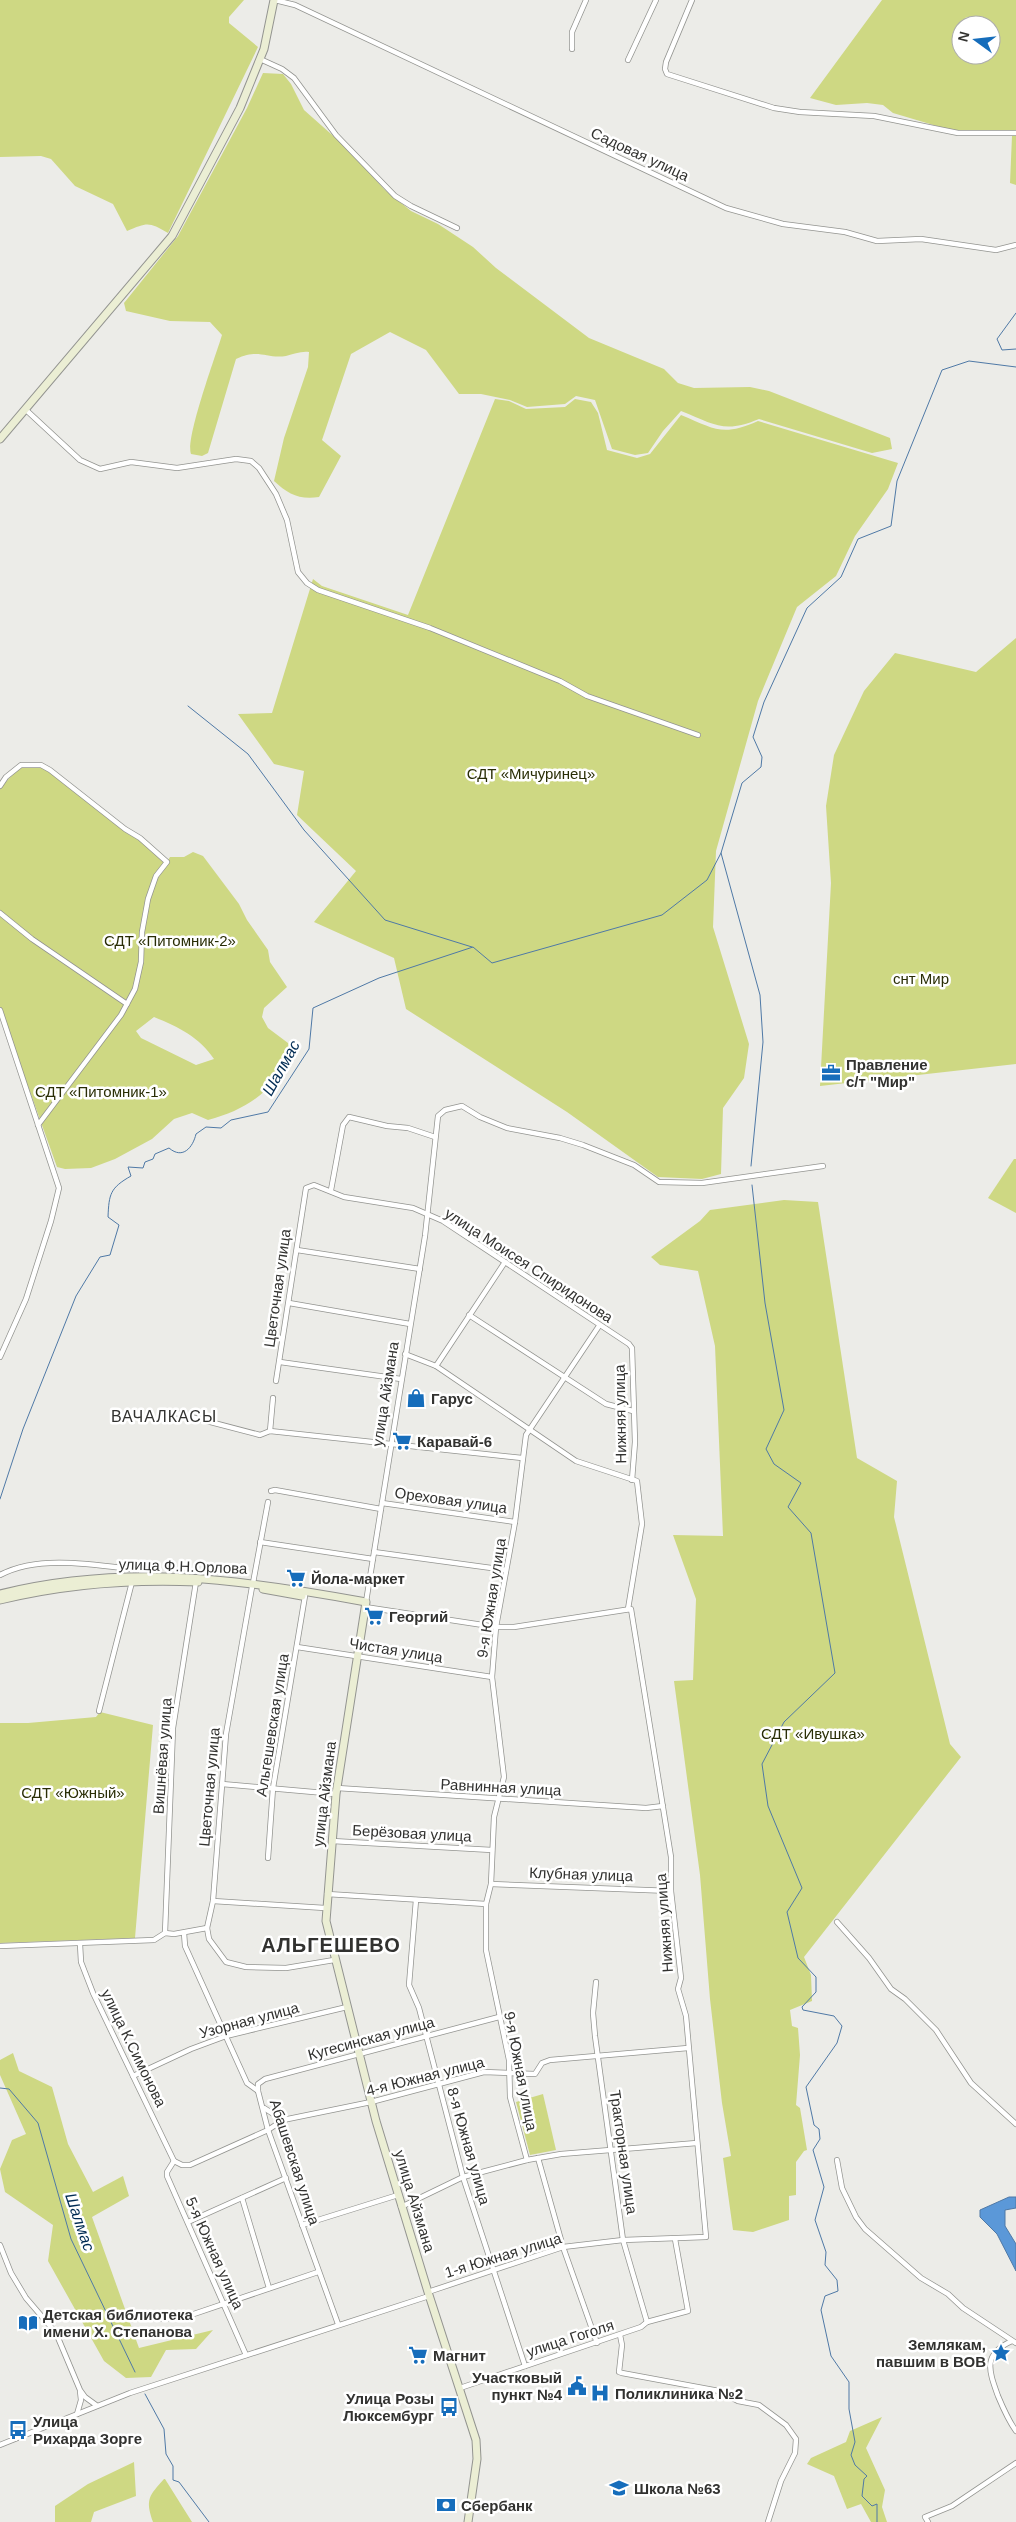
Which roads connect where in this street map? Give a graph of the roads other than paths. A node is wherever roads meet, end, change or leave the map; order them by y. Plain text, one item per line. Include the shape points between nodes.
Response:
1 (275, 0) edge
2 (586, 0) edge
3 (656, 0) edge
4 (692, 0) edge
5 (572, 49) dead end
6 (260, 59) junction
7 (628, 60) dead end
8 (1016, 133) edge
9 (457, 228) dead end
10 (1016, 245) edge
11 (25, 409) junction
12 (0, 439) edge
13 (698, 736) dead end
14 (0, 786) edge
15 (0, 913) edge
16 (127, 1004) junction
17 (0, 1010) edge
18 (38, 1125) junction
19 (435, 1136) junction
20 (823, 1166) dead end
21 (331, 1190) junction
22 (304, 1199) joint
23 (428, 1216) junction
24 (297, 1250) junction
25 (505, 1262) junction
26 (420, 1269) junction
27 (289, 1303) junction
28 (469, 1314) junction
29 (410, 1324) junction
30 (599, 1326) junction
31 (632, 1348) joint
32 (405, 1354) junction
33 (0, 1357) edge
34 (280, 1362) junction
35 (436, 1366) junction
36 (400, 1379) junction
37 (565, 1379) junction
38 (276, 1381) dead end
39 (273, 1398) dead end
40 (633, 1411) junction
41 (172, 1412) dead end
42 (529, 1429) junction
43 (270, 1431) junction
44 (392, 1444) junction
45 (522, 1458) junction
46 (635, 1480) junction
47 (271, 1491) dead end
48 (268, 1502) dead end
49 (382, 1503) junction
50 (381, 1509) junction
51 (515, 1522) junction
52 (260, 1542) junction
53 (374, 1552) junction
54 (373, 1560) junction
55 (506, 1570) junction
56 (0, 1574) edge
57 (136, 1577) junction
58 (196, 1582) junction
59 (253, 1585) junction
60 (0, 1594) edge
61 (305, 1596) junction
62 (0, 1600) edge
63 (367, 1605) junction
64 (630, 1609) junction
65 (496, 1627) junction
66 (297, 1647) junction
67 (358, 1657) junction
68 (492, 1677) junction
69 (99, 1711) dead end
70 (222, 1784) junction
71 (273, 1788) junction
72 (336, 1791) junction
73 (498, 1798) junction
74 (663, 1806) junction
75 (332, 1840) junction
76 (492, 1850) junction
77 (268, 1858) dead end
78 (490, 1884) junction
79 (672, 1891) junction
80 (327, 1894) junction
81 (213, 1900) junction
82 (416, 1900) junction
83 (486, 1904) junction
84 (325, 1908) junction
85 (837, 1922) dead end
86 (207, 1928) junction
87 (184, 1932) junction
88 (165, 1933) junction
89 (80, 1944) junction
90 (0, 1946) edge
91 (334, 1960) junction
92 (596, 1982) dead end
93 (347, 2007) junction
94 (498, 2017) junction
95 (226, 2036) junction
96 (426, 2037) junction
97 (688, 2048) junction
98 (359, 2056) junction
99 (598, 2057) junction
100 (509, 2073) junction
101 (134, 2076) junction
102 (439, 2085) junction
103 (258, 2091) junction
104 (371, 2102) junction
105 (264, 2108) junction
106 (283, 2120) junction
107 (1016, 2124) edge
108 (268, 2130) junction
109 (697, 2143) junction
110 (610, 2150) junction
111 (538, 2158) junction
112 (527, 2160) junction
113 (837, 2160) dead end
114 (174, 2161) junction
115 (463, 2177) junction
116 (286, 2178) junction
117 (398, 2195) junction
118 (242, 2198) junction
119 (401, 2206) junction
120 (188, 2222) junction
121 (302, 2225) junction
122 (706, 2237) joint
123 (675, 2239) junction
124 (623, 2240) junction
125 (0, 2245) edge
126 (564, 2247) junction
127 (493, 2269) junction
128 (318, 2272) junction
129 (269, 2288) junction
130 (429, 2294) junction
131 (224, 2303) junction
132 (136, 2319) dead end
133 (647, 2322) junction
134 (338, 2324) junction
135 (620, 2335) junction
136 (1014, 2342) edge
137 (597, 2343) junction
138 (246, 2355) junction
139 (525, 2366) junction
140 (460, 2388) junction
141 (80, 2390) junction
142 (96, 2405) junction
143 (76, 2414) junction
144 (1016, 2431) edge
145 (0, 2445) edge
146 (1016, 2463) edge
147 (468, 2522) edge
148 (768, 2522) edge
149 (928, 2522) edge

1 - 6 street
1 - 10 street, Садовая улица via 295,5 726,208 782,224 845,232 878,241 921,238 996,250
2 - 5 street via 572,32
3 - 7 street
4 - 8 street via 666,62 667,74 774,108 874,116 958,133
6 - 9 street via 294,78 336,135 395,196
6 - 11 street via 240,108 172,236
11 - 12 street
11 - 13 street via 80,460 100,469 131,462 178,468 236,459 251,461 276,494 287,520 298,572 318,590 430,628 560,681 587,696
14 - 16 street via 21,764 41,765 70,784 167,862 152,883 142,932 138,978
15 - 16 street
16 - 18 street
17 - 18 street
18 - 33 street via 57,1181 58,1194 20,1317
19 - 20 street, улица Айзмана via 438,1116 450,1108 462,1106 507,1128 583,1145 634,1165 658,1182 702,1183
19 - 21 street via 348,1117 343,1125
19 - 23 street, улица Айзмана
21 - 22 street, улица Моисея Спиридонова via 309,1185
21 - 23 street, улица Моисея Спиридонова via 344,1197 413,1208
22 - 24 street, Цветочная улица
23 - 25 street, улица Моисея Спиридонова via 442,1221
23 - 26 street, улица Айзмана
24 - 26 street
24 - 27 street, Цветочная улица
25 - 28 street
25 - 30 street, улица Моисея Спиридонова via 584,1312
26 - 29 street, улица Айзмана
27 - 29 street
27 - 34 street, Цветочная улица
28 - 35 street
28 - 37 street
29 - 32 street, улица Айзмана
30 - 31 street, улица Моисея Спиридонова
30 - 37 street, 9-я Южная улица
31 - 40 street, Нижняя улица
32 - 35 street
32 - 36 street, улица Айзмана
34 - 36 street
34 - 38 street, Цветочная улица
35 - 42 street
36 - 44 street, улица Айзмана
37 - 40 street via 606,1404
37 - 42 street, 9-я Южная улица
39 - 43 street
40 - 46 street, Нижняя улица
41 - 43 street via 254,1434
42 - 45 street, 9-я Южная улица
42 - 46 street via 583,1465
43 - 44 street
44 - 45 street
44 - 49 street, улица Айзмана
45 - 51 street, 9-я Южная улица
46 - 64 street, Нижняя улица via 642,1524
47 - 50 street, Ореховая улица
48 - 52 street, Цветочная улица
49 - 50 street, улица Айзмана
49 - 51 street, Ореховая улица
50 - 53 street, улица Айзмана
51 - 55 street, 9-я Южная улица
52 - 54 street
52 - 59 street, Цветочная улица
53 - 54 street, улица Айзмана
53 - 55 street
54 - 63 street, улица Айзмана
55 - 65 street, 9-я Южная улица
56 - 57 street via 10,1569 46,1563 83,1563
57 - 58 street, улица Ф.Н.Орлова
57 - 59 street, улица Ф.Н.Орлова via 196,1577
57 - 60 street, улица Ф.Н.Орлова via 78,1580
57 - 62 street, улица Ф.Н.Орлова
57 - 69 street
58 - 59 street, улица Ф.Н.Орлова
58 - 88 street, Вишнёвая улица via 173,1728
59 - 61 street, улица Ф.Н.Орлова
59 - 63 street, улица Ф.Н.Орлова
59 - 70 street, Цветочная улица via 226,1734
61 - 63 street, улица Ф.Н.Орлова
61 - 66 street, Альгешевская улица
63 - 65 street
63 - 67 street, улица Айзмана
64 - 65 street
64 - 74 street, Нижняя улица
65 - 68 street, 9-я Южная улица
66 - 67 street, Чистая улица
66 - 71 street, Альгешевская улица
67 - 68 street, Чистая улица
67 - 72 street, улица Айзмана
68 - 73 street, 9-я Южная улица via 504,1772
70 - 71 street, Равнинная улица
70 - 81 street, Цветочная улица
71 - 72 street, Равнинная улица
71 - 77 street, Альгешевская улица
72 - 73 street, Равнинная улица
72 - 75 street, улица Айзмана
73 - 74 street, Равнинная улица via 646,1808
73 - 76 street, 9-я Южная улица
74 - 79 street, Нижняя улица via 671,1857
75 - 76 street, Берёзовая улица
75 - 80 street, улица Айзмана
76 - 78 street, 9-я Южная улица
78 - 79 street, Клубная улица
78 - 83 street, 9-я Южная улица
79 - 97 street, Нижняя улица via 681,1978 678,1988 686,2016
80 - 82 street
80 - 84 street, улица Айзмана
81 - 84 street
81 - 86 street, Цветочная улица
82 - 83 street
82 - 96 street, 8-я Южная улица via 409,1985
83 - 94 street, 9-я Южная улица via 487,1961
84 - 91 street, улица Айзмана
85 - 107 street via 891,1989 906,1999 936,2030 971,2083
86 - 87 street
86 - 91 street via 209,1939 226,1962 246,1967 286,1968
87 - 88 street
87 - 95 street, Абашевская улица via 185,1946
88 - 89 street via 154,1940
89 - 90 street
89 - 101 street, улица К.Симонова via 84,1972
91 - 93 street, улица Айзмана
92 - 99 street, Тракторная улица via 594,2013
93 - 95 street, Узорная улица
93 - 98 street, улица Айзмана
94 - 96 street, Кугесинская улица
94 - 100 street, 9-я Южная улица via 509,2060
95 - 101 street, Узорная улица via 191,2048
95 - 103 street, Абашевская улица via 247,2083
96 - 98 street, Кугесинская улица
96 - 102 street, 8-я Южная улица
97 - 99 street, 4-я Южная улица
97 - 109 street, Нижняя улица
98 - 103 street, Кугесинская улица via 265,2079 258,2084
98 - 104 street, улица Айзмана
99 - 100 street, 4-я Южная улица via 545,2061 536,2074
99 - 110 street, Тракторная улица
100 - 102 street, 4-я Южная улица via 484,2072
100 - 112 street, 9-я Южная улица via 510,2097
101 - 114 street, улица К.Симонова
102 - 104 street, 4-я Южная улица
102 - 115 street, 8-я Южная улица
103 - 105 street, Абашевская улица
104 - 106 street, 4-я Южная улица
104 - 117 street, улица Айзмана
105 - 106 street
105 - 108 street, Абашевская улица
106 - 108 street, 4-я Южная улица
108 - 114 street, 4-я Южная улица via 190,2165
108 - 116 street, Абашевская улица
109 - 110 street
109 - 122 street, Нижняя улица
110 - 111 street
110 - 124 street, Тракторная улица
111 - 112 street
111 - 126 street
112 - 115 street
113 - 136 street via 842,2188 856,2218 865,2228 921,2278
114 - 120 street, 5-я Южная улица via 167,2176
115 - 119 street
115 - 127 street, 8-я Южная улица
116 - 118 street
116 - 121 street, Абашевская улица
117 - 119 street, улица Айзмана
117 - 121 street
118 - 120 street
118 - 129 street
119 - 130 street, улица Айзмана
120 - 131 street, 5-я Южная улица
121 - 128 street, Абашевская улица
122 - 123 street, 1-я Южная улица
123 - 124 street, 1-я Южная улица
123 - 133 street, улица Гоголя via 688,2311
124 - 126 street, 1-я Южная улица
124 - 133 street, Тракторная улица
125 - 141 street via 10,2273 26,2298 56,2333
126 - 127 street, 1-я Южная улица
126 - 137 street
127 - 130 street, 1-я Южная улица
127 - 139 street, 8-я Южная улица
128 - 129 street
128 - 134 street, Абашевская улица
129 - 131 street
130 - 134 street, 1-я Южная улица
130 - 140 street, улица Айзмана
131 - 132 street via 182,2318
131 - 138 street, 5-я Южная улица
133 - 135 street, улица Гоголя
134 - 138 street, 1-я Южная улица
135 - 137 street, улица Гоголя
135 - 148 street via 619,2372 622,2374 719,2391 738,2401 760,2405 786,2425 796,2439 795,2453 781,2481
136 - 144 street via 998,2348 989,2372 1005,2414
137 - 139 street, улица Гоголя
138 - 142 street, 1-я Южная улица
139 - 140 street, улица Гоголя
140 - 147 street, улица Айзмана via 476,2440 477,2459
141 - 142 street
141 - 143 street via 81,2400
142 - 143 street, 1-я Южная улица
143 - 145 street
146 - 149 street via 952,2506 925,2517

